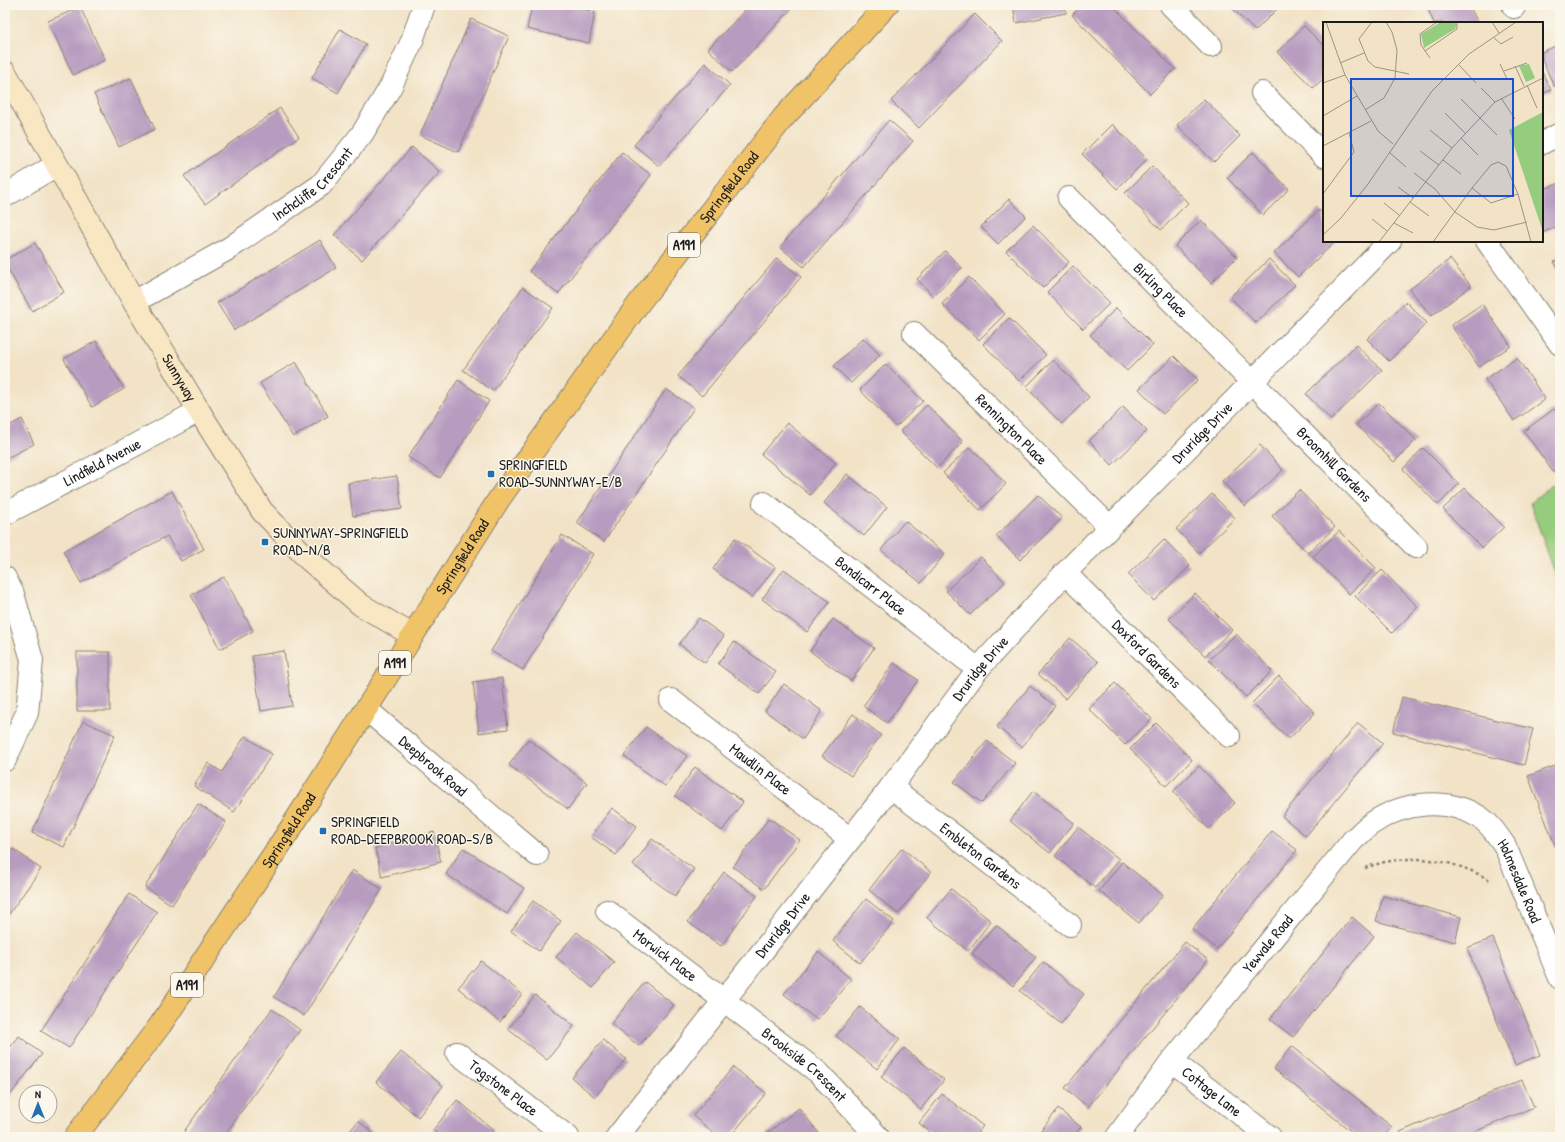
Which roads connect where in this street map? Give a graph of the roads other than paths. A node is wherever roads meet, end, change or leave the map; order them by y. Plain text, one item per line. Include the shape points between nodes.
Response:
1 (424, 5) edge
2 (887, 5) edge
3 (1171, 5) edge
4 (1211, 46) dead end
5 (5, 72) edge
6 (1262, 93) dead end
7 (1560, 134) edge
8 (1543, 142) edge
9 (1323, 155) edge
10 (56, 165) junction
11 (5, 196) edge
12 (1069, 198) dead end
13 (1389, 242) edge
14 (1488, 242) edge
15 (134, 302) junction
16 (914, 332) dead end
17 (1560, 344) edge
18 (1252, 382) junction
19 (199, 411) junction
20 (764, 503) dead end
21 (5, 514) edge
22 (1110, 527) junction
23 (1416, 547) dead end
24 (1065, 572) junction
25 (5, 578) edge
26 (412, 635) junction
27 (978, 669) junction
28 (671, 700) dead end
29 (366, 709) junction
30 (1229, 736) dead end
31 (5, 760) edge
32 (891, 787) junction
33 (1453, 807) joint
34 (850, 839) junction
35 (537, 855) dead end
36 (606, 911) dead end
37 (1070, 925) dead end
38 (1560, 978) edge
39 (724, 1000) junction
40 (457, 1054) dead end
41 (1172, 1061) junction
42 (75, 1137) edge
43 (568, 1137) edge
44 (617, 1137) edge
45 (878, 1137) edge
46 (1118, 1137) edge
47 (1270, 1137) edge

1 - 15 street, Inchcliffe Crescent via 412,41 390,88 362,134 321,184 228,248
2 - 26 main road, Springfield Road / A191 via 784,118 639,303 498,498
3 - 4 street
5 - 10 street, Sunnyway
6 - 9 street
7 - 8 street
10 - 11 street
10 - 15 street, Sunnyway
12 - 18 street, Birling Place
13 - 18 street, Druridge Drive
14 - 17 street
15 - 19 street, Sunnyway
16 - 22 street, Rennington Place
18 - 22 street, Druridge Drive
18 - 23 street, Broomhill Gardens
19 - 21 street, Lindfield Avenue
19 - 26 street, Sunnyway via 262,511 307,558 361,605
20 - 27 street, Bondicarr Place
22 - 24 street, Druridge Drive
24 - 27 street, Druridge Drive
24 - 30 street, Doxford Gardens
25 - 31 street via 13,594 32,660 27,713
26 - 29 main road, Springfield Road / A191
27 - 32 street, Druridge Drive
28 - 34 street, Maudlin Place
29 - 35 street, Deepbrook Road
29 - 42 main road, Springfield Road / A191 via 291,828 161,1024
32 - 34 street, Druridge Drive
32 - 37 street, Embleton Gardens
33 - 38 street, Holmesdale Road via 1482,819 1494,830 1505,846
33 - 41 street, Yewvale Road via 1425,804 1406,806 1370,824 1336,861
34 - 39 street, Druridge Drive
36 - 39 street, Morwick Place
39 - 44 street, Druridge Drive
39 - 45 street, Brookside Crescent via 819,1073
40 - 43 street, Togstone Place
41 - 46 street, Yewvale Road
41 - 47 street, Cottage Lane

